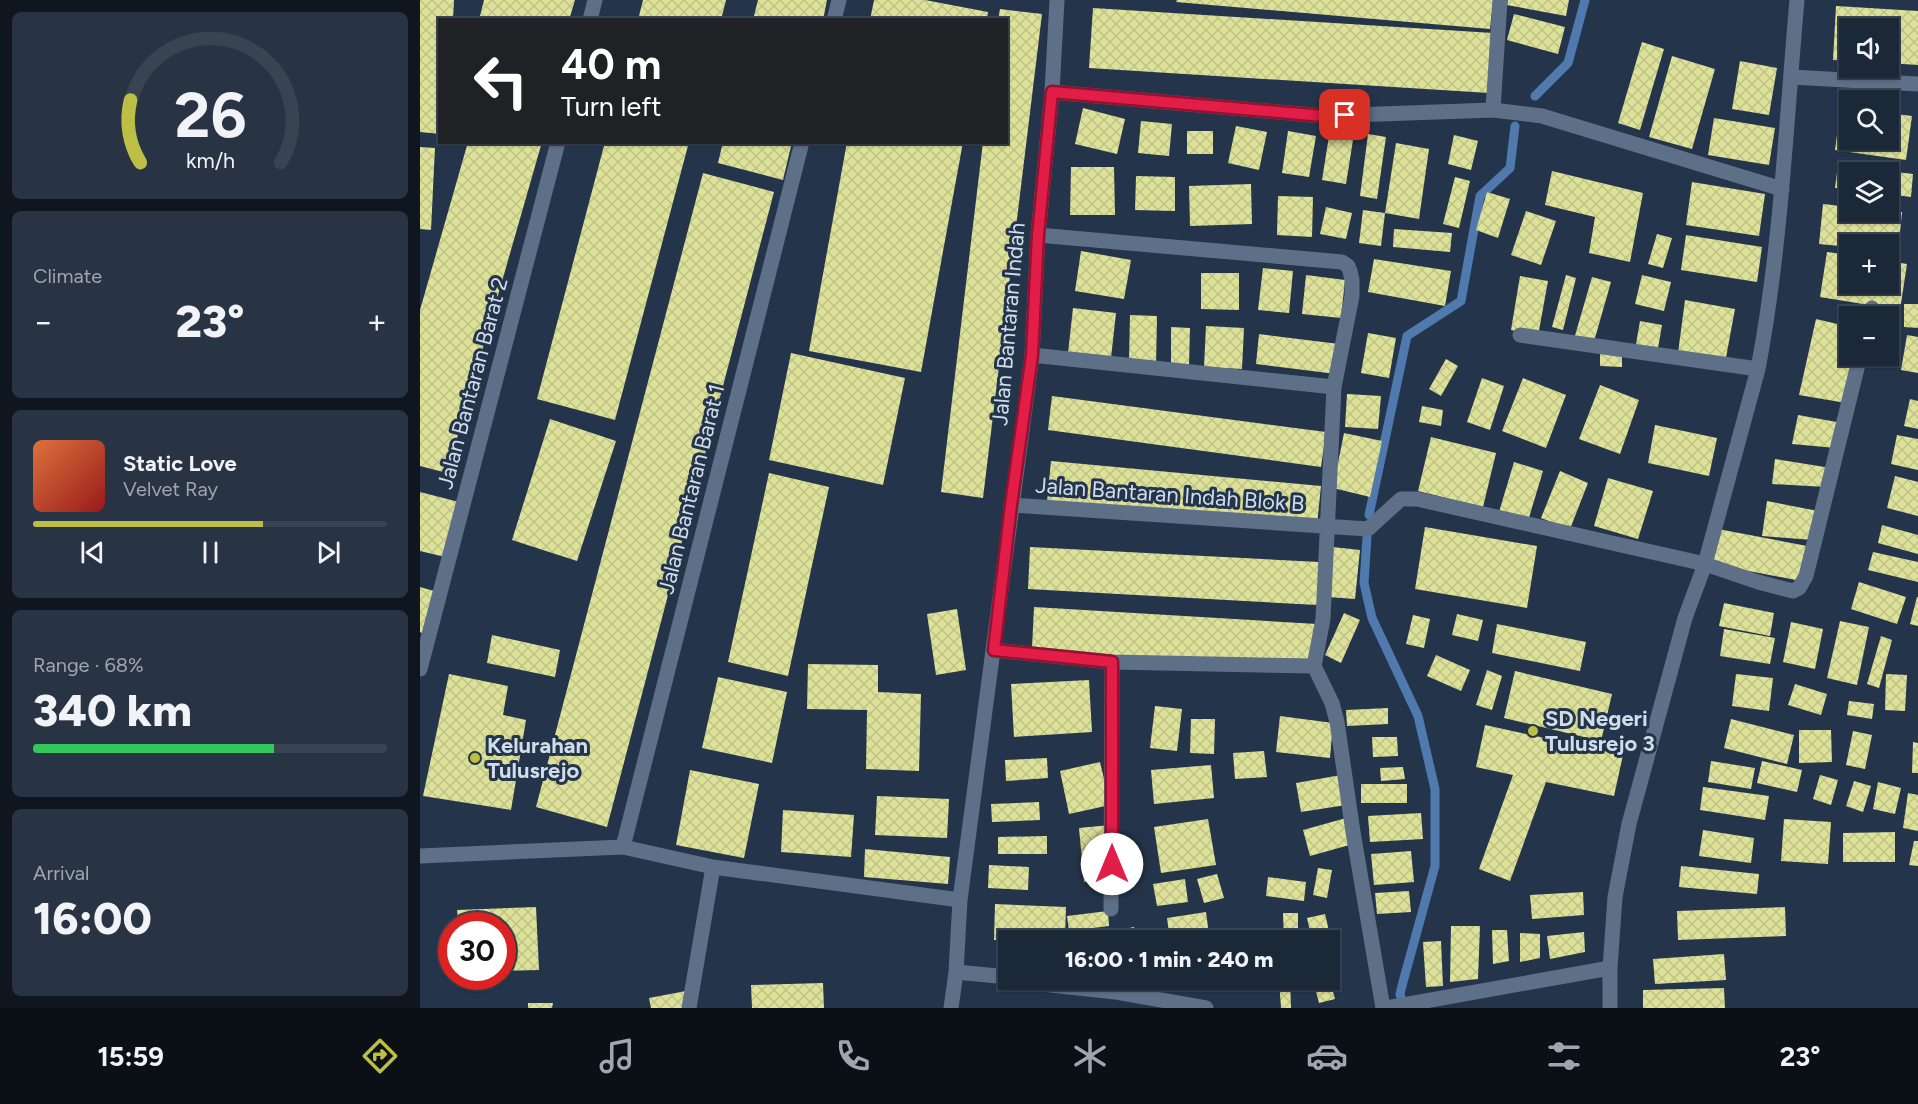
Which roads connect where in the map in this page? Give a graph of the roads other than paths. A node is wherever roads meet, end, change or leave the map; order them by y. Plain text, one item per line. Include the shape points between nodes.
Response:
1 (595, 0) edge
2 (839, 0) edge
3 (1057, 0) edge
4 (1500, 0) edge
5 (1797, 0) edge
6 (590, 18) edge
7 (834, 18) edge
8 (1791, 76) junction
9 (1918, 84) edge
10 (1052, 92) junction
11 (1493, 110) junction
12 (557, 144) edge
13 (801, 144) edge
14 (1782, 189) junction
15 (1038, 235) junction
16 (1520, 335) dead end
17 (1032, 355) junction
18 (1858, 366) edge
19 (1758, 369) junction
20 (1334, 387) junction
21 (1011, 505) junction
22 (1327, 527) junction
23 (1705, 564) junction
24 (994, 650) junction
25 (1112, 662) junction
26 (1314, 666) junction
27 (420, 669) edge
28 (623, 848) junction
29 (420, 856) edge
30 (712, 867) junction
31 (960, 900) junction
32 (1111, 909) dead end
33 (1610, 968) junction
34 (956, 972) junction
35 (998, 976) edge
36 (1097, 990) edge
37 (1395, 1007) edge
38 (689, 1008) edge
39 (951, 1008) edge
40 (1206, 1008) edge
41 (1610, 1008) edge

1 - 6 street
2 - 7 street
3 - 10 street, Jalan Bantaran Indah
4 - 11 street
5 - 8 street
8 - 9 street
8 - 14 street
10 - 11 street via 1323,116
10 - 15 street, Jalan Bantaran Indah
11 - 14 street via 1542,116
12 - 27 street, Jalan Bantaran Barat 2
13 - 28 street, Jalan Bantaran Barat 1
14 - 19 street
15 - 17 street, Jalan Bantaran Indah
15 - 20 street via 1342,262 1350,271 1352,296
16 - 19 street
17 - 20 street
17 - 21 street, Jalan Bantaran Indah
18 - 23 street, Jalan Bantaran Indah Blok B via 1802,585 1794,591 1782,589
19 - 23 street
20 - 22 street
21 - 22 street, Jalan Bantaran Indah Blok B
21 - 24 street, Jalan Bantaran Indah
22 - 23 street, Jalan Bantaran Indah Blok B via 1368,529 1401,498 1417,499
22 - 26 street via 1323,619
23 - 33 street via 1685,618 1629,824 1615,897
24 - 25 street
24 - 31 street, Jalan Bantaran Indah
25 - 26 street
25 - 32 street
26 - 37 street via 1337,722 1353,832
28 - 29 street
28 - 30 street
30 - 31 street
30 - 38 street
31 - 34 street, Jalan Bantaran Indah
33 - 37 street
33 - 41 street
34 - 35 street
34 - 39 street, Jalan Bantaran Indah
36 - 40 street

